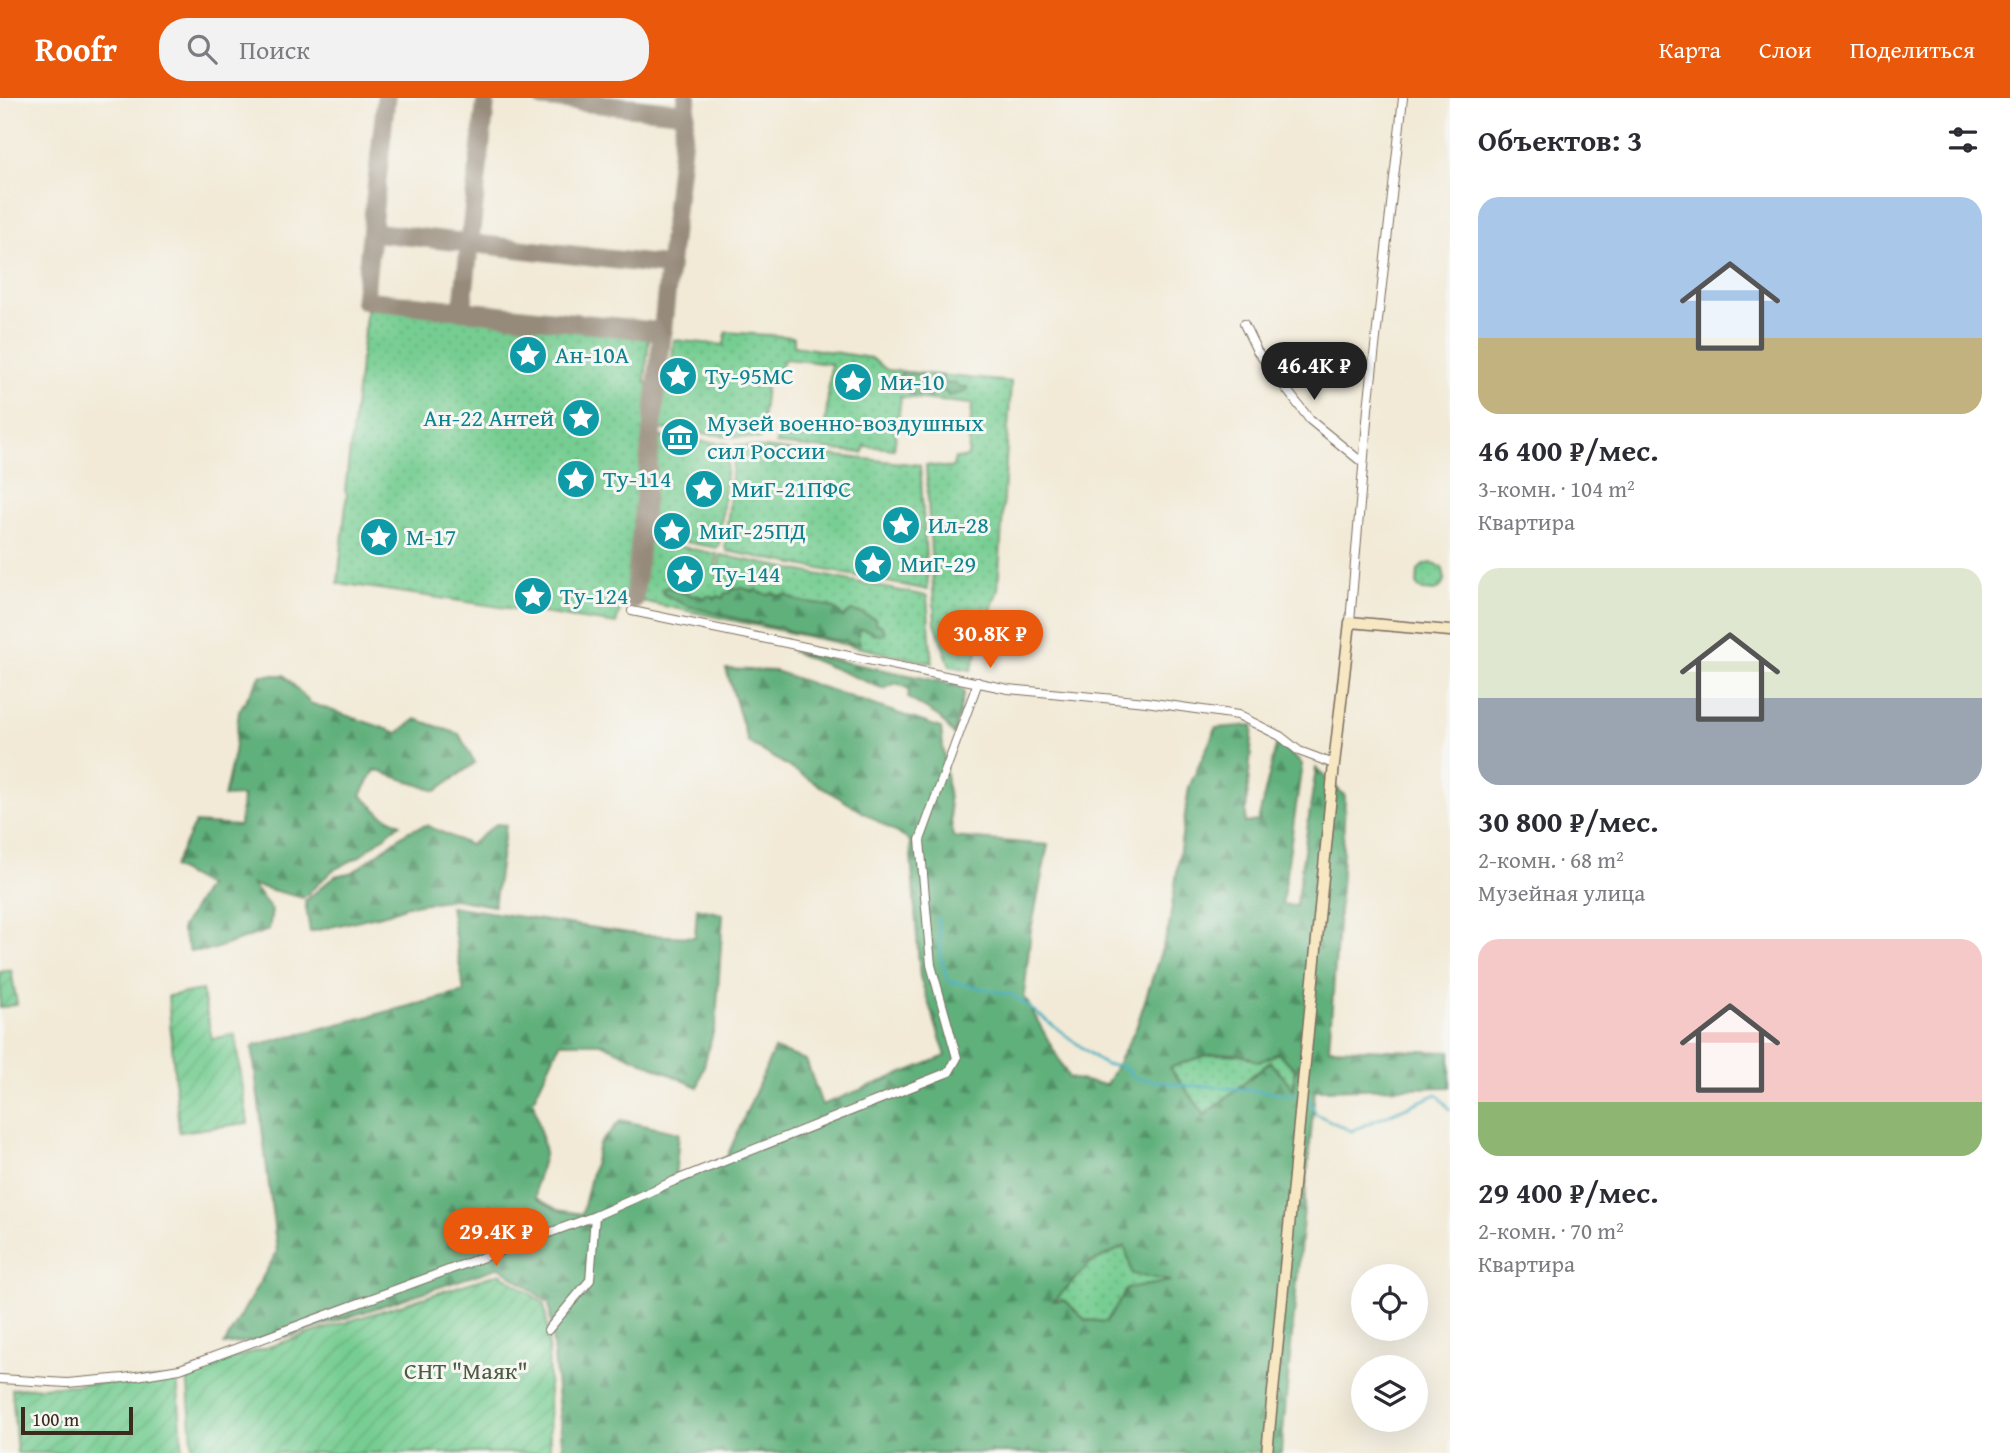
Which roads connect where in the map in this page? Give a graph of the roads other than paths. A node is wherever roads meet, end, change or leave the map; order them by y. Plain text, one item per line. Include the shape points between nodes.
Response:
1 (1403, 98) edge
2 (1244, 324) dead end
3 (1363, 463) junction
4 (632, 611) dead end
5 (1350, 622) junction
6 (1450, 631) edge
7 (978, 682) junction
8 (1334, 764) junction
9 (595, 1216) junction
10 (548, 1330) dead end
11 (0, 1379) edge
12 (1267, 1453) edge

1 - 3 street
2 - 3 street via 1257,351 1310,420
3 - 5 street
4 - 7 street
5 - 6 street
5 - 8 street
7 - 8 street via 1238,715 1299,751
7 - 9 street via 920,841 931,965 957,1058 949,1072
8 - 12 street
9 - 10 street via 590,1280
9 - 11 street via 180,1369 66,1382

